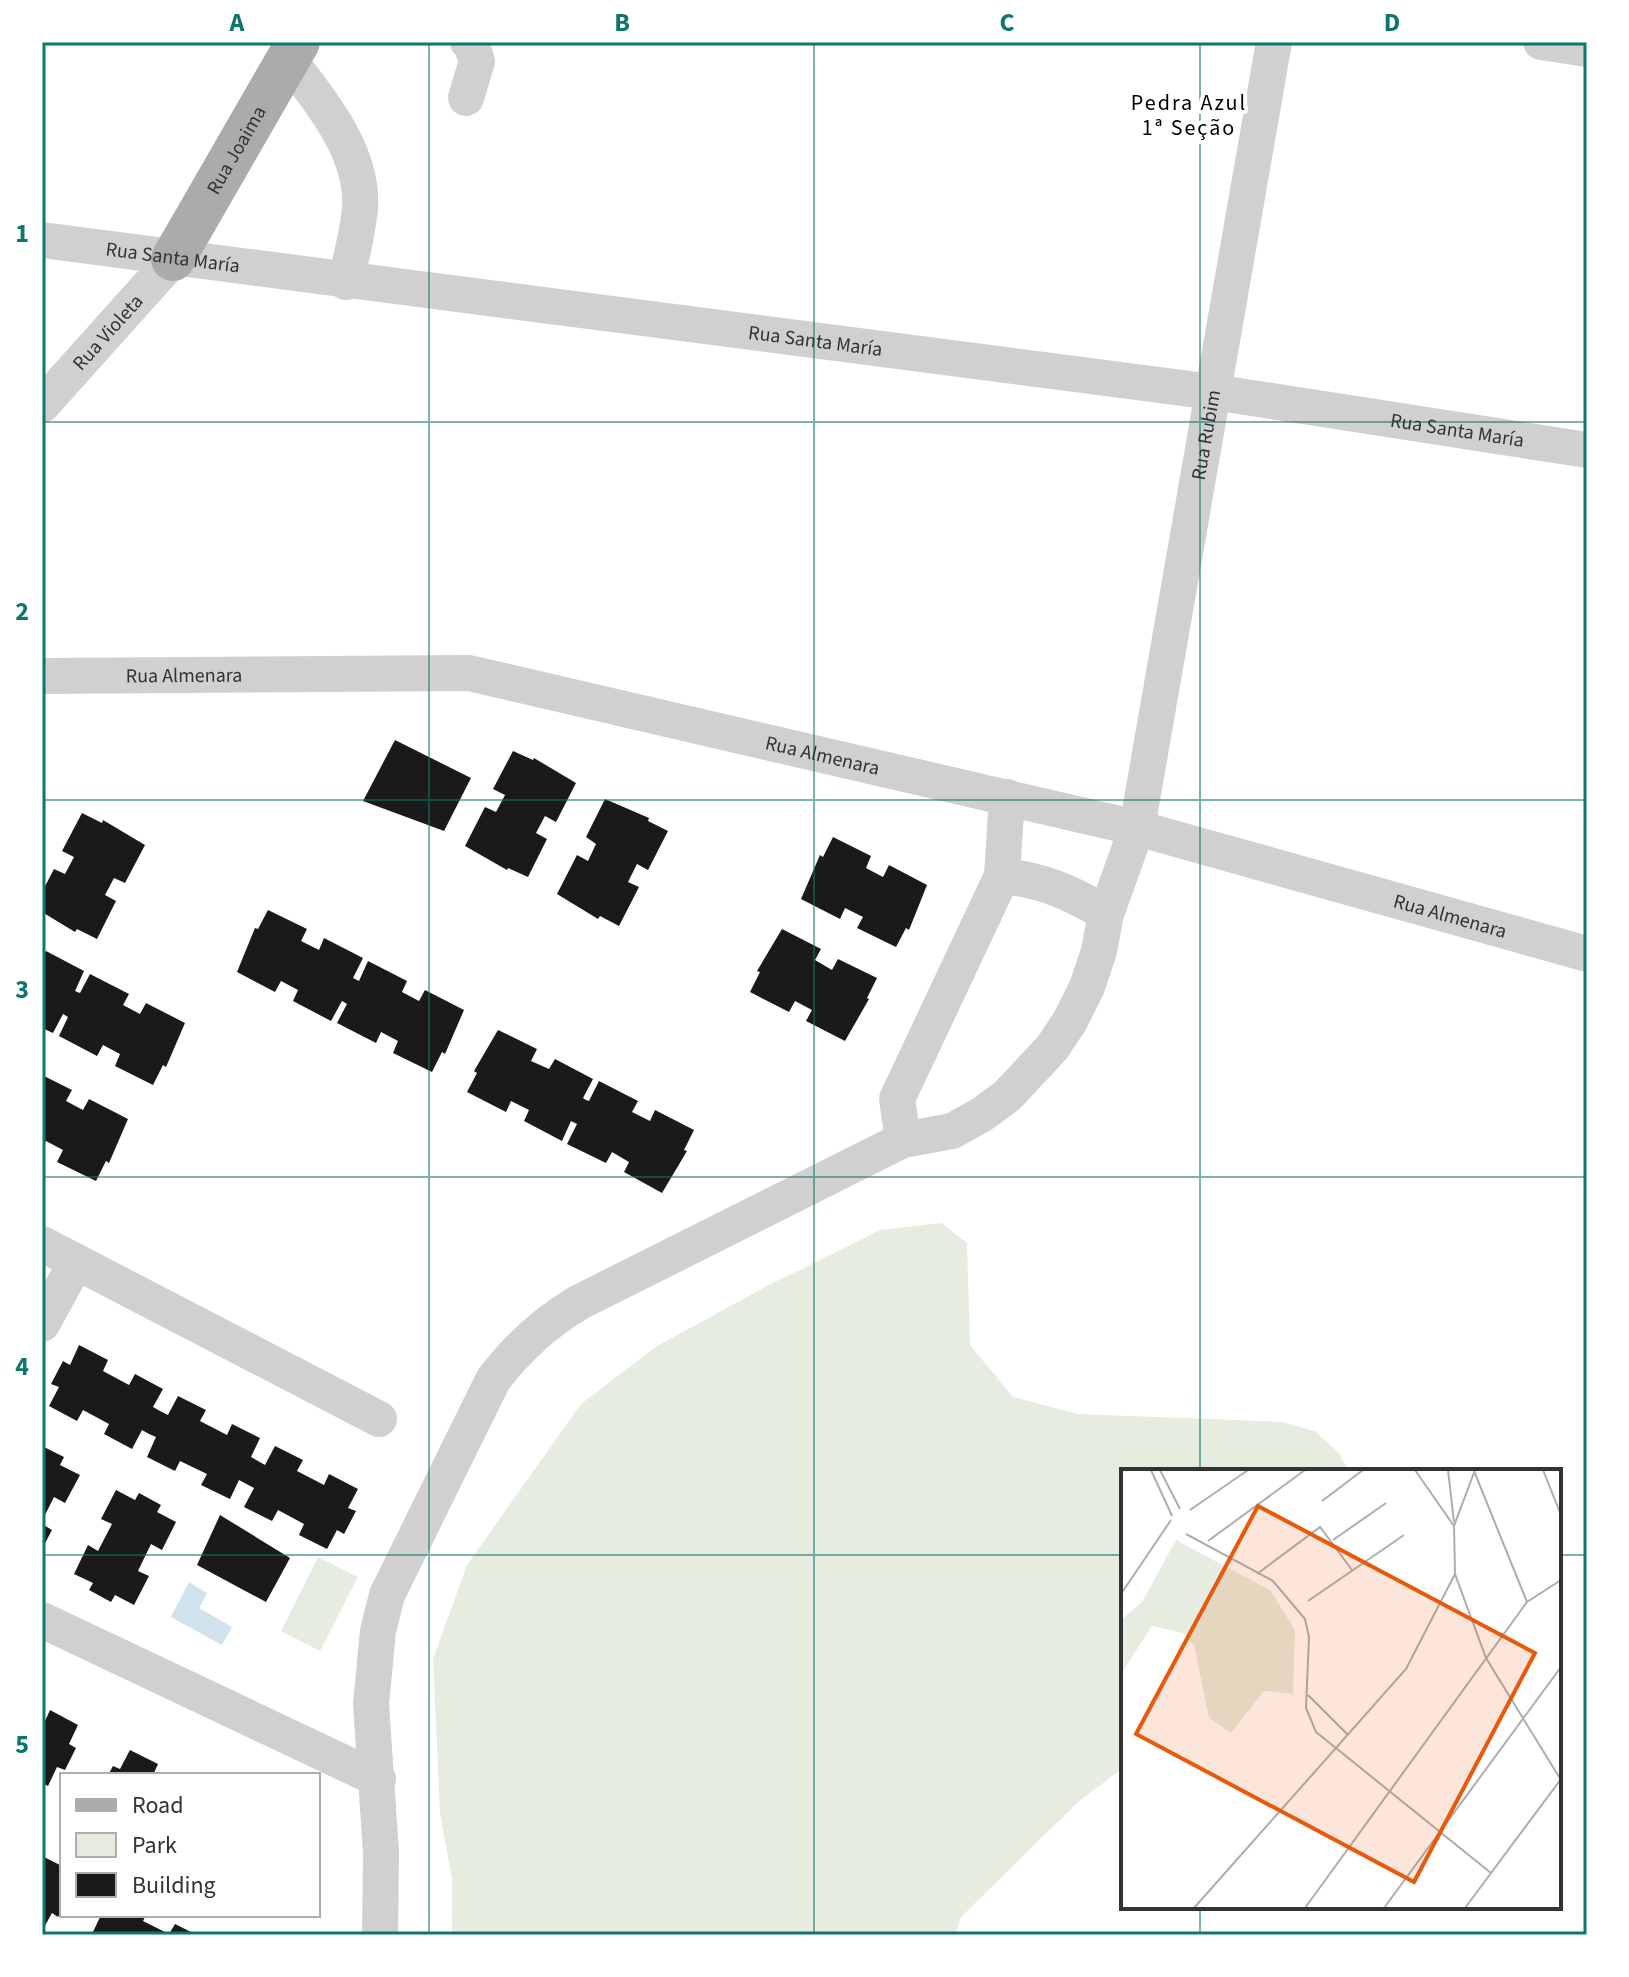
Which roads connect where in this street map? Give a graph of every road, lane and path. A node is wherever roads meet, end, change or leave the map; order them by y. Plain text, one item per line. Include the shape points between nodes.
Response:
1 (468, 42) edge
2 (1274, 42) edge
3 (1541, 42) edge
4 (1587, 49) edge
5 (293, 50) edge
6 (466, 98) dead end
7 (42, 240) edge
8 (173, 259) junction
9 (346, 282) junction
10 (1213, 392) junction
11 (42, 405) edge
12 (1587, 450) edge
13 (42, 676) edge
14 (1007, 797) junction
15 (1137, 828) junction
16 (1002, 876) junction
17 (1106, 914) junction
18 (1587, 954) edge
19 (903, 1140) junction
20 (42, 1244) edge
21 (76, 1262) junction
22 (42, 1324) edge
23 (379, 1419) dead end
24 (42, 1620) edge
25 (378, 1779) junction
26 (380, 1935) edge

1 - 6 street via 477,61
2 - 10 street, Rua Rubim
3 - 4 street
5 - 8 main road, Rua Joaima
5 - 9 street via 356,172 360,206
7 - 8 street, Rua Santa María
8 - 9 street, Rua Santa María
8 - 11 street, Rua Violeta
9 - 10 street, Rua Santa María
10 - 12 street, Rua Santa María
10 - 15 street, Rua Rubim
13 - 14 street, Rua Almenara via 469,673
14 - 15 street, Rua Almenara
14 - 16 street
15 - 17 street, Rua Rubim
15 - 18 street, Rua Almenara
16 - 17 street via 1051,885
16 - 19 street via 897,1099
17 - 19 street, Rua Rubim via 1087,987 1070,1021 1031,1073 1007,1096 952,1131
19 - 25 street, Rua Rubim via 578,1303 510,1357 493,1380 387,1595 373,1667
20 - 21 street
21 - 22 street
21 - 23 street
24 - 25 street
25 - 26 street, Rua Rubim

